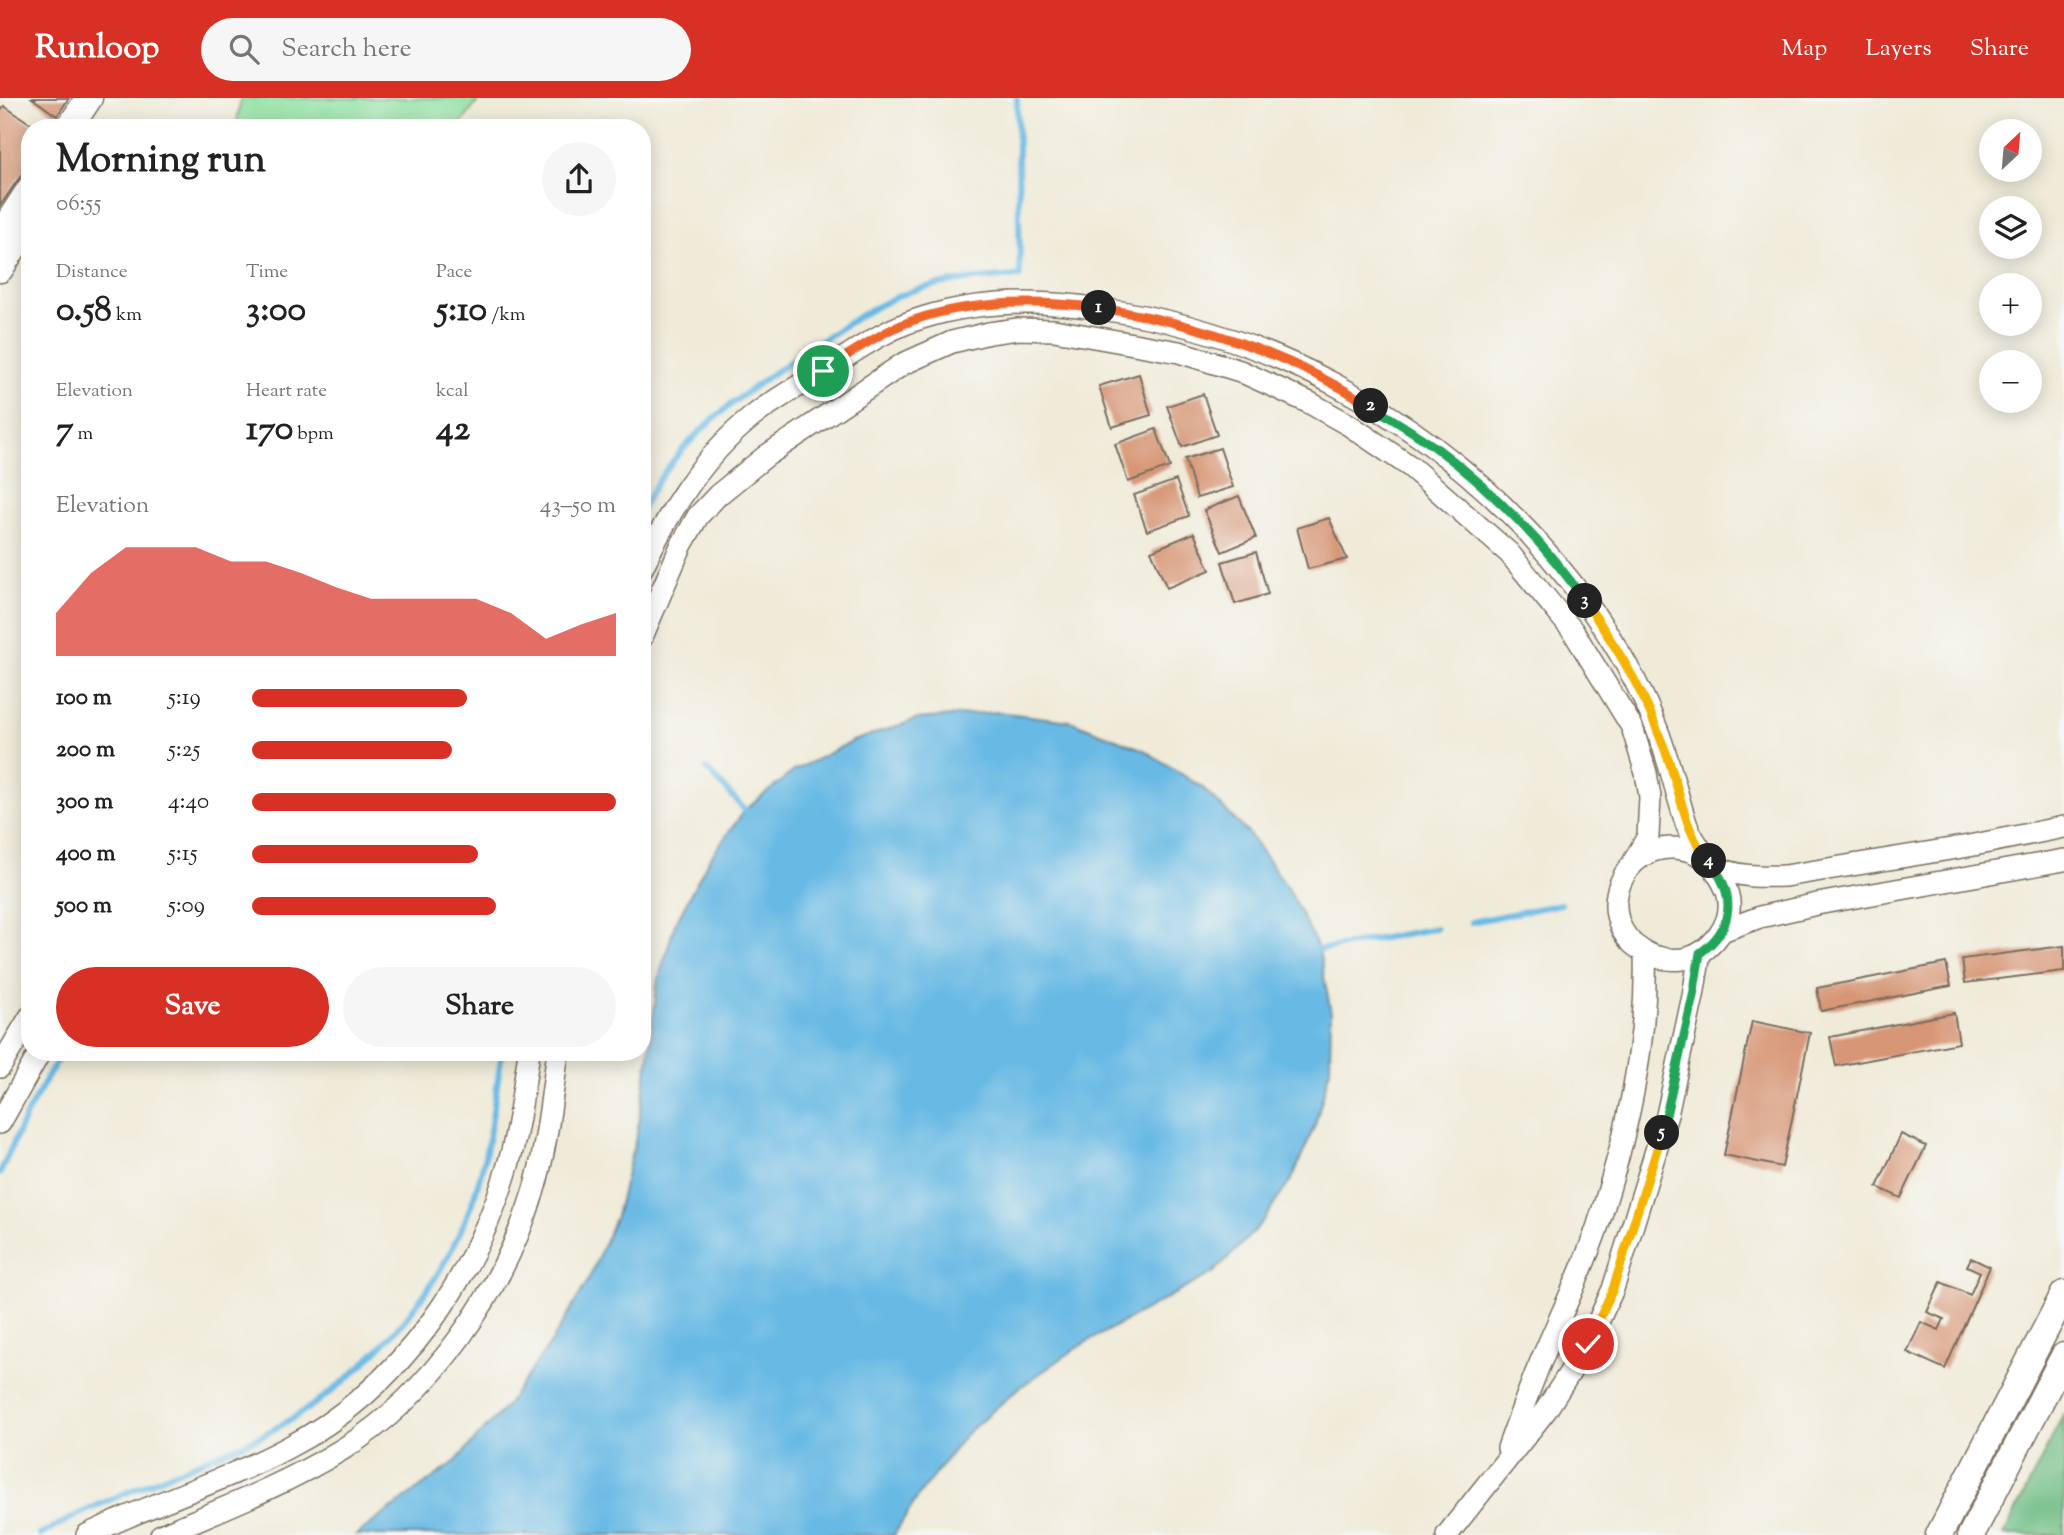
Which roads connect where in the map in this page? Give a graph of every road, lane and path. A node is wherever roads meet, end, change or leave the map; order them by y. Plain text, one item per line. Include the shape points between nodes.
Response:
1 (89, 98) edge
2 (107, 98) edge
3 (75, 119) edge
4 (94, 119) edge
5 (21, 203) edge
6 (0, 235) edge
7 (21, 236) edge
8 (0, 269) edge
9 (651, 549) edge
10 (651, 616) edge
11 (2064, 827) edge
12 (2064, 860) edge
13 (1634, 862) junction
14 (1710, 862) junction
15 (1722, 931) junction
16 (1645, 953) junction
17 (1700, 953) junction
18 (21, 1032) edge
19 (35, 1061) edge
20 (527, 1061) edge
21 (557, 1061) edge
22 (0, 1067) edge
23 (0, 1123) edge
24 (2064, 1294) edge
25 (2064, 1356) edge
26 (1502, 1463) junction
27 (87, 1535) edge
28 (161, 1535) edge
29 (1447, 1535) edge
30 (1939, 1535) edge
31 (1971, 1535) edge

1 - 3 street
2 - 4 street
5 - 6 street
7 - 8 street
9 - 14 street via 677,503 724,440 764,408 892,329 925,317 1010,303 1147,315 1202,330 1301,366 1349,392 1440,450 1528,533 1572,583 1633,677 1671,767 1687,826
10 - 13 street via 681,546 698,516 718,495 766,456 903,364 952,342 1018,329 1054,330 1180,352 1240,371 1349,425 1412,467 1509,553 1573,631 1632,727 1650,797 1648,836
11 - 14 street via 1785,876 1726,872
12 - 15 street via 1817,904
13 - 14 street via 1651,851 1670,847 1689,850
13 - 16 street via 1617,890 1616,910 1629,941
14 - 15 street via 1728,893
15 - 17 street
16 - 17 street via 1664,960
16 - 26 street via 1644,1026 1630,1110 1601,1213
17 - 26 street via 1667,1115 1613,1289 1588,1344 1546,1410
18 - 22 street
19 - 23 street
20 - 27 street via 512,1149 490,1218 457,1283 414,1344 353,1403 288,1448
21 - 28 street via 542,1156 520,1228 487,1297 439,1364 376,1425 346,1447 271,1487
24 - 30 street
25 - 31 street
26 - 29 street

